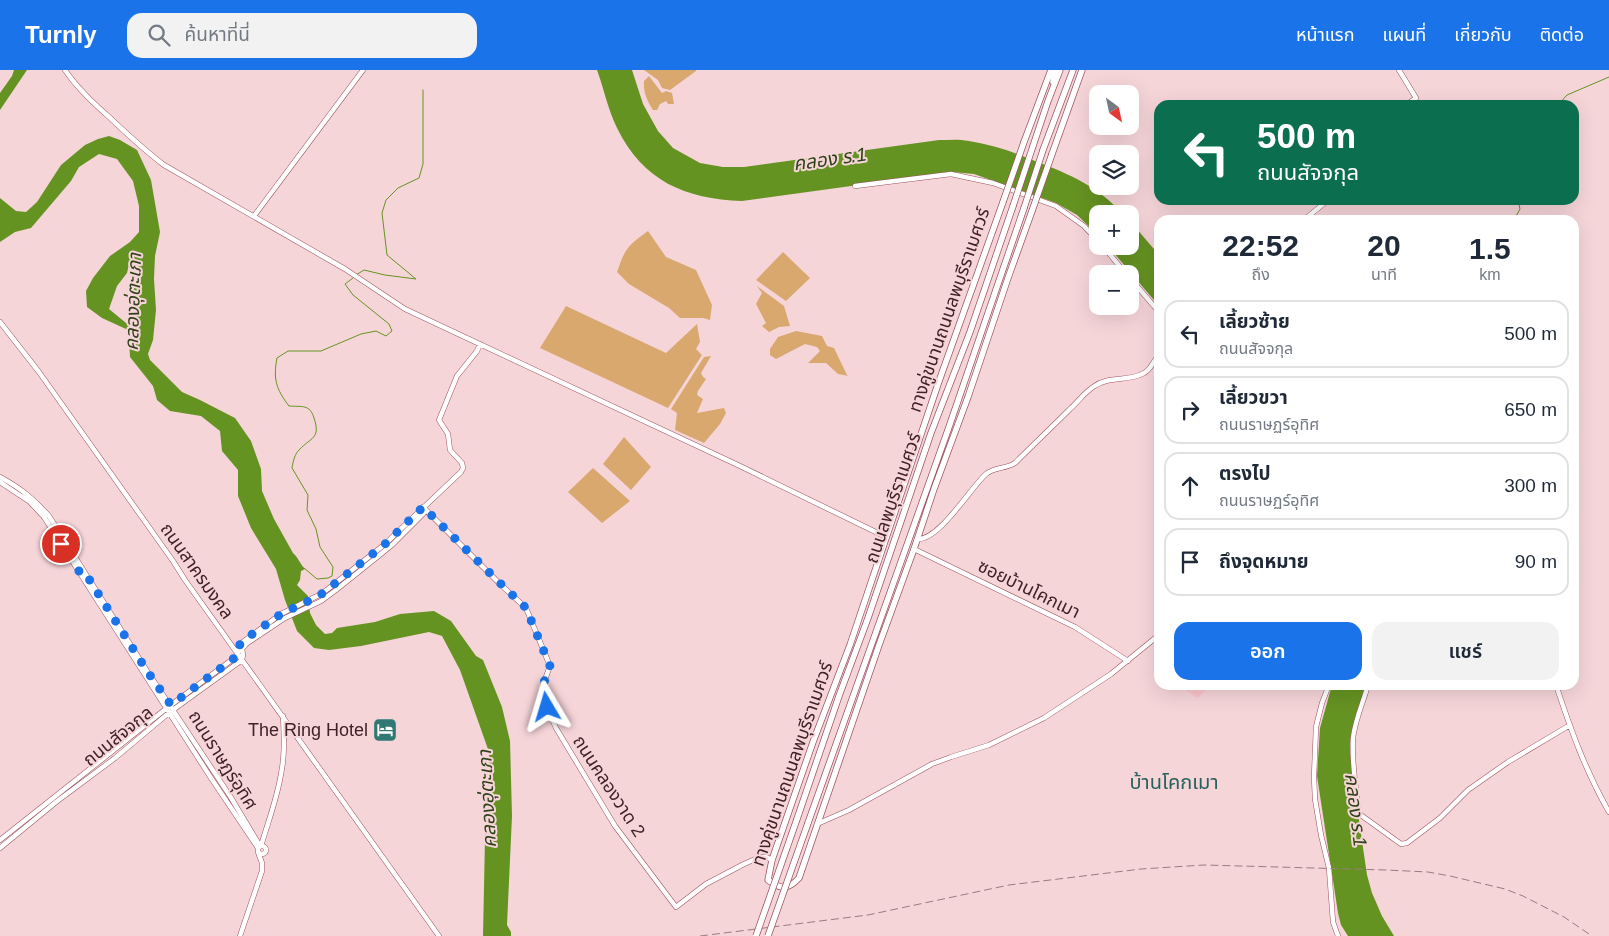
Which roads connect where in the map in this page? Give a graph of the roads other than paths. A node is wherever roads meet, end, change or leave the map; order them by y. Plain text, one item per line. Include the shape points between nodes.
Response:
1 (65, 70) edge
2 (363, 70) edge
3 (1051, 70) edge
4 (1055, 70) edge
5 (1060, 70) edge
6 (1072, 70) edge
7 (1082, 70) edge
8 (1398, 70) edge
9 (1413, 100) edge
10 (1048, 101) junction
11 (855, 186) dead end
12 (1322, 205) edge
13 (1310, 215) edge
14 (254, 216) junction
15 (1089, 231) edge
16 (1110, 255) edge
17 (1119, 265) edge
18 (1139, 289) edge
19 (1154, 306) edge
20 (0, 322) edge
21 (970, 332) junction
22 (980, 336) junction
23 (480, 344) junction
24 (1154, 359) edge
25 (949, 427) junction
26 (932, 433) junction
27 (0, 476) edge
28 (0, 482) edge
29 (905, 486) junction
30 (934, 489) junction
31 (423, 507) junction
32 (886, 537) junction
33 (917, 539) junction
34 (914, 549) junction
35 (87, 580) junction
36 (283, 616) junction
37 (1154, 638) edge
38 (850, 645) junction
39 (879, 645) junction
40 (238, 654) junction
41 (242, 660) junction
42 (1128, 661) junction
43 (1327, 690) edge
44 (1366, 690) edge
45 (1558, 690) edge
46 (839, 696) junction
47 (852, 699) junction
48 (170, 709) junction
49 (283, 716) junction
50 (1570, 724) junction
51 (1609, 812) edge
52 (817, 824) junction
53 (0, 840) edge
54 (6, 843) junction
55 (0, 844) edge
56 (0, 848) edge
57 (261, 848) junction
58 (772, 860) junction
59 (240, 936) edge
60 (439, 936) edge
61 (756, 936) edge
62 (768, 936) edge
63 (1338, 936) edge

1 - 14 street via 86,96 153,156 193,183
2 - 14 street
3 - 29 main road, ทางคู่ขนานถนนลพบุรีราเมศวร์, bridge via 938,384
4 - 10 main road
5 - 10 main road, ถนนลพบุรีราเมศวร์
6 - 22 main road, ถนนลพบุรีราเมศวร์, bridge
7 - 30 main road, ทางคู่ขนานถนนลพบุรีราเมศวร์, bridge
8 - 9 street via 1416,98
10 - 21 main road, ถนนลพบุรีราเมศวร์, bridge
11 - 15 street via 951,174 993,183 1056,206
12 - 13 street
14 - 23 street via 352,274 405,310
16 - 17 street
18 - 19 street
20 - 40 street, ถนนสาครมงคล via 39,372
21 - 22 main road
21 - 26 main road, ถนนลพบุรีราเมศวร์
22 - 25 main road, ถนนลพบุรีราเมศวร์
23 - 31 street via 457,376 439,420 448,434 450,450 463,468
23 - 32 street
24 - 33 street via 1147,372 1095,386 1015,463 986,474 945,522
25 - 30 main road
25 - 47 main road, ถนนลพบุรีราเมศวร์
26 - 29 main road
26 - 46 main road, ถนนลพบุรีราเมศวร์
27 - 35 street, ถนนราษฏร์อุทิศ via 33,498 49,516
28 - 35 street, ถนนราษฏร์อุทิศ via 30,502 44,517
29 - 32 main road, ทางคู่ขนานถนนลพบุรีราเมศวร์
30 - 33 main road, ทางคู่ขนานถนนลพบุรีราเมศวร์
31 - 36 street, ถนนสัจจกุล via 384,545 319,596
31 - 36 street, ถนนสัจจกุล via 424,513 392,545 321,601
31 - 58 street, ถนนคลองวาด 2 via 526,608 550,666 543,685 547,707 556,728 615,826 676,907 706,884 744,864 760,857
32 - 38 main road, ทางคู่ขนานถนนลพบุรีราเมศวร์
33 - 34 main road, ทางคู่ขนานถนนลพบุรีราเมศวร์
34 - 39 main road, ทางคู่ขนานถนนลพบุรีราเมศวร์
34 - 42 street, ซอยบ้านโคกเมา via 1076,627
35 - 48 street, ถนนราษฏร์อุทิศ
36 - 40 street, ถนนสัจจกุล via 240,644
36 - 41 street, ถนนสัจจกุล via 243,646
37 - 42 street
38 - 46 main road
38 - 58 main road, ทางคู่ขนานถนนลพบุรีราเมศวร์
39 - 47 main road
39 - 52 main road, ทางคู่ขนานถนนลพบุรีราเมศวร์
40 - 41 street, ถนนสาครมงคล
40 - 48 street, ถนนสัจจกุล
41 - 48 street, ถนนสัจจกุล
41 - 49 street, ถนนสาครมงคล
42 - 52 street via 1044,718 989,745 932,764
43 - 63 street via 1316,727 1314,777 1321,835 1329,868 1333,922
44 - 50 street via 1354,736 1352,761 1358,813 1401,844 1440,818 1468,790
45 - 50 street
46 - 61 main road, ถนนลพบุรีราเมศวร์, bridge
47 - 62 main road, ถนนลพบุรีราเมศวร์, bridge
48 - 53 street, ถนนสัจจกุล
48 - 54 street, ถนนสัจจกุล via 115,758
48 - 57 street, ถนนราษฏร์อุทิศ via 211,778
49 - 57 street via 282,773
49 - 60 street, ถนนสาครมงคล
50 - 51 street via 1582,761
52 - 58 main road, ทางคู่ขนานถนนลพบุรีราเมศวร์ via 799,878 789,887 778,887 768,880
54 - 55 street, ถนนสัจจกุล
54 - 56 street, ถนนสัจจกุล
57 - 59 street via 262,871

